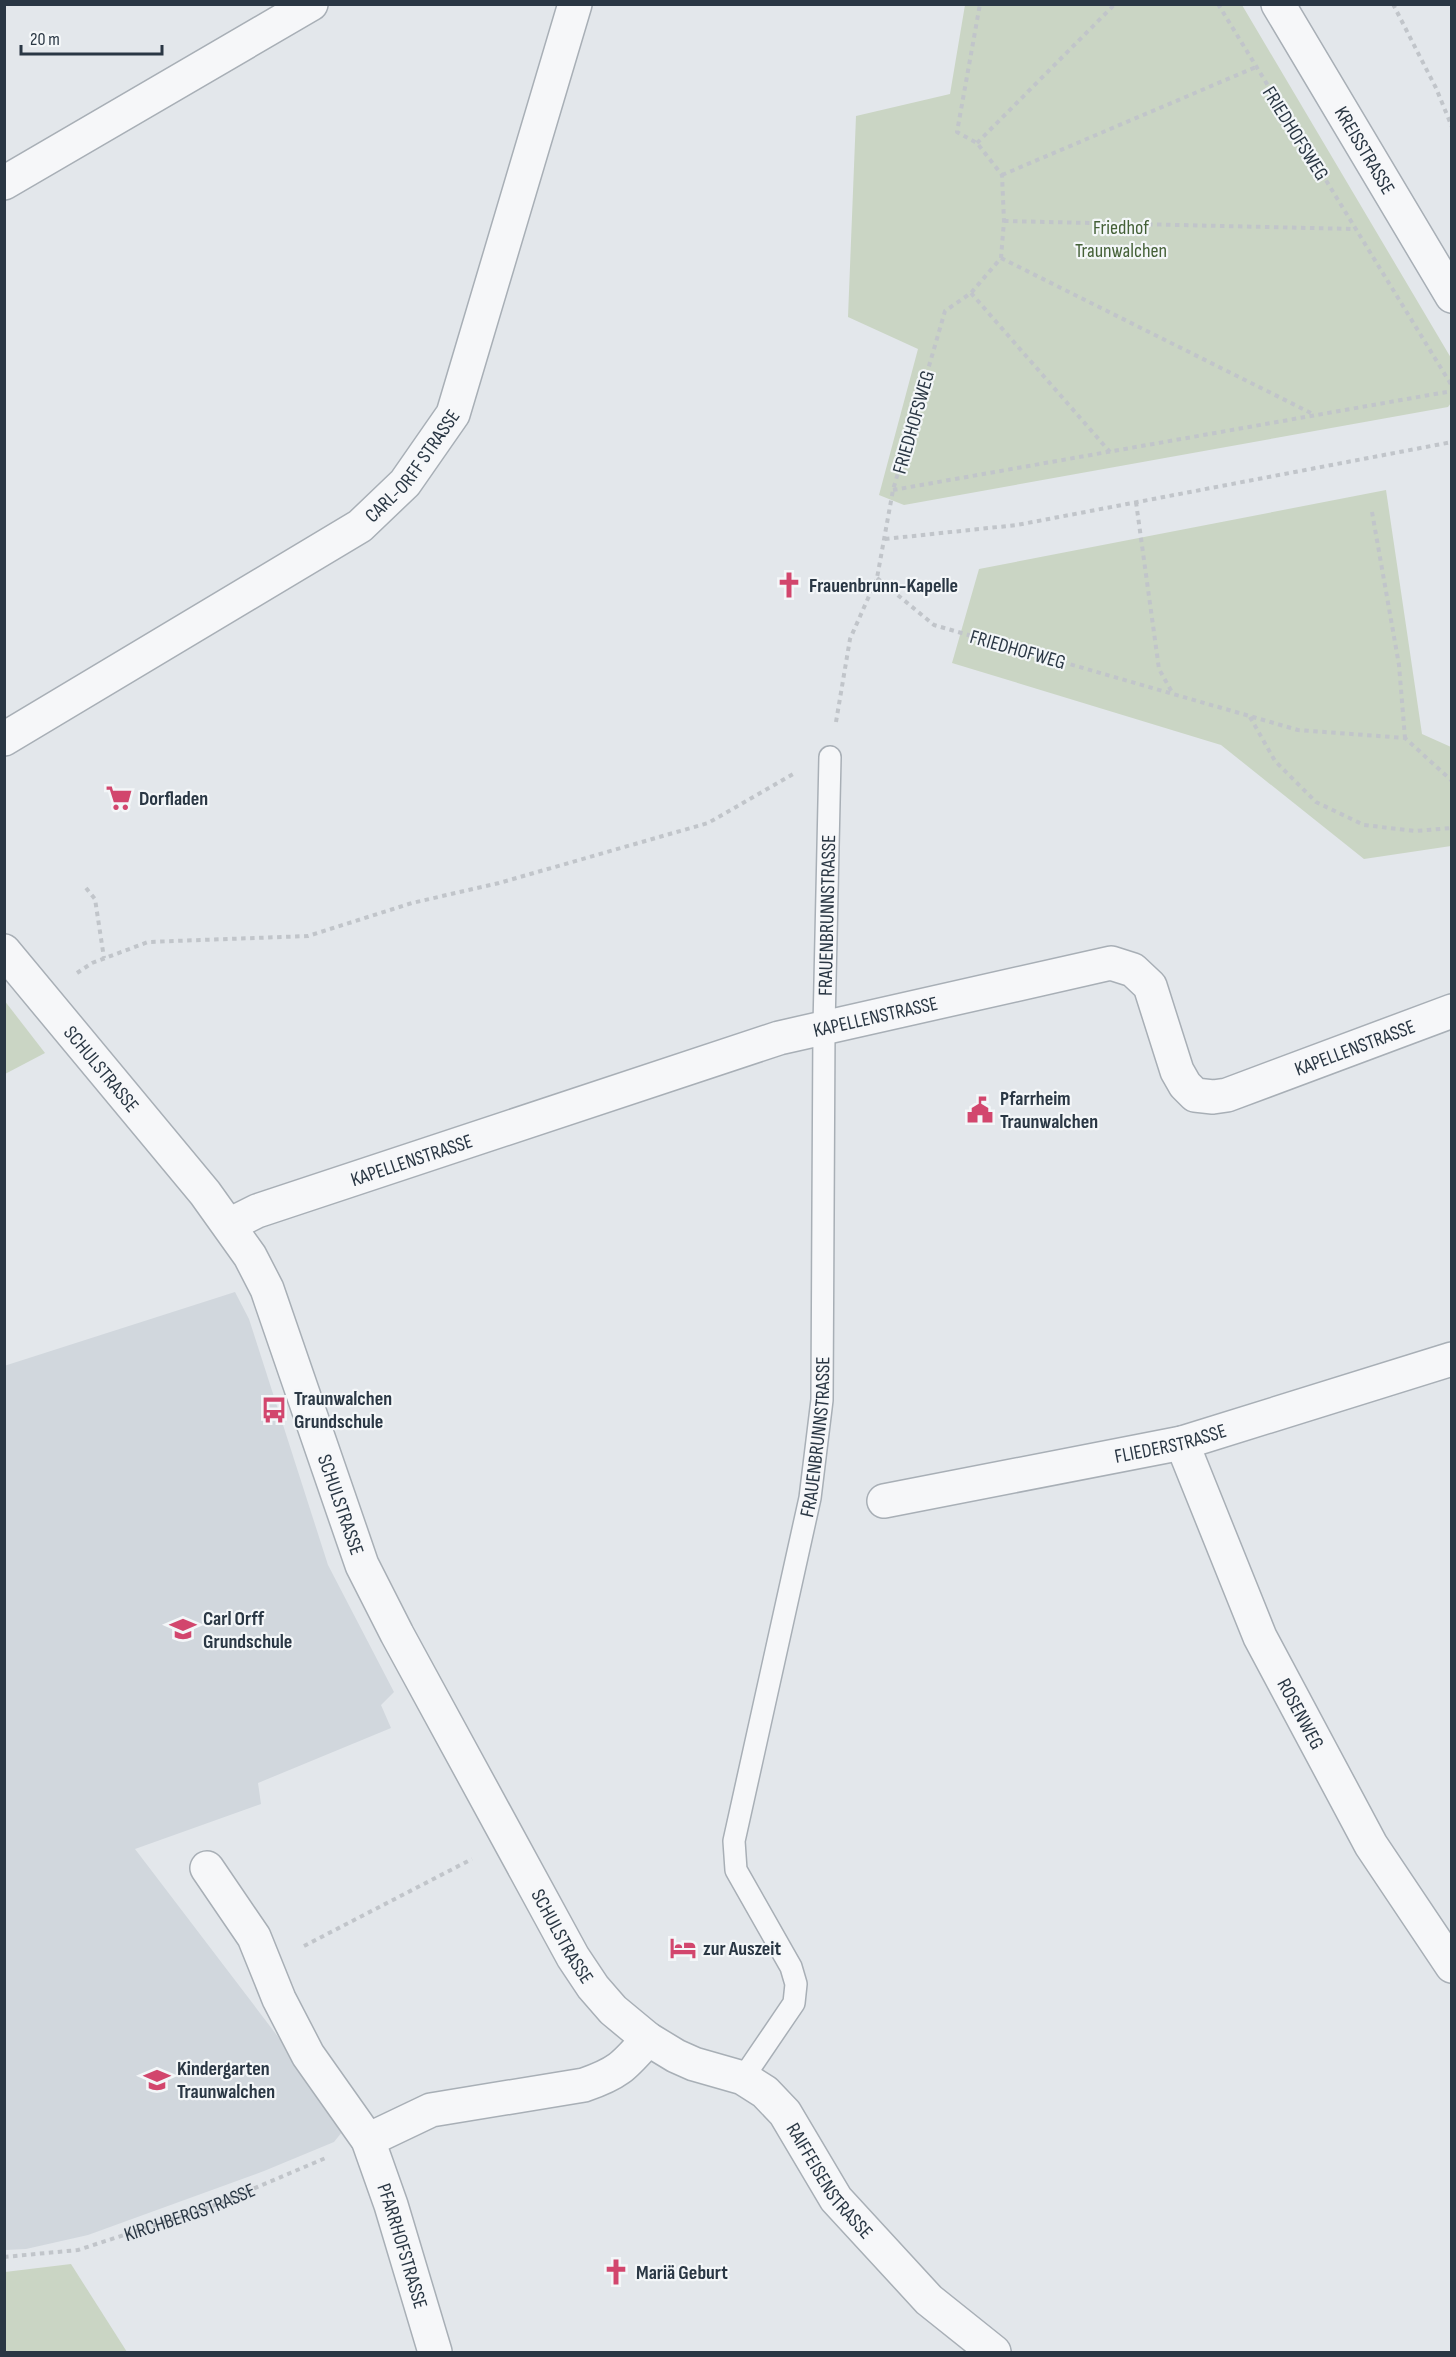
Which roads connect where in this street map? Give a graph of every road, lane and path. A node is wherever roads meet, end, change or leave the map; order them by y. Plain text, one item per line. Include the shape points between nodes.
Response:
1 (311, 4) edge
2 (575, 4) edge
3 (980, 4) edge
4 (1115, 4) edge
5 (1218, 4) edge
6 (1278, 4) edge
7 (1393, 4) edge
8 (1256, 68) junction
9 (1452, 127) edge
10 (977, 142) junction
11 (1002, 175) junction
12 (4, 183) edge
13 (1004, 221) junction
14 (1355, 229) junction
15 (1000, 258) junction
16 (971, 293) junction
17 (1452, 296) edge
18 (1452, 389) edge
19 (1315, 415) junction
20 (1452, 442) edge
21 (1110, 452) junction
22 (893, 490) junction
23 (1136, 502) junction
24 (1372, 512) dead end
25 (884, 539) junction
26 (877, 578) junction
27 (1173, 694) junction
28 (1250, 717) junction
29 (1405, 738) junction
30 (4, 739) edge
31 (830, 762) junction
32 (1452, 781) edge
33 (1452, 828) edge
34 (86, 888) dead end
35 (4, 951) edge
36 (104, 958) junction
37 (42, 996) junction
38 (1452, 1011) edge
39 (824, 1027) junction
40 (229, 1225) junction
41 (1452, 1359) edge
42 (1182, 1443) junction
43 (884, 1501) dead end
44 (510, 1839) junction
45 (207, 1868) dead end
46 (254, 1937) junction
47 (1451, 1963) edge
48 (648, 2039) junction
49 (743, 2078) junction
50 (368, 2140) junction
51 (4, 2258) edge
52 (435, 2352) edge
53 (994, 2352) edge

1 - 12 street
2 - 30 street, CARL-ORFF STRASSE via 453,414 405,483 360,526
3 - 10 path via 957,132
4 - 10 path
5 - 8 path, FRIEDHOFSWEG
6 - 17 street, KREISSTRASSE
7 - 9 path
8 - 11 path, FRIEDHOFSWEG
8 - 14 path, FRIEDHOFSWEG
10 - 11 path
11 - 13 path
13 - 14 path
13 - 15 path
14 - 18 path, FRIEDHOFSWEG
15 - 16 path, FRIEDHOFSWEG
15 - 19 path
16 - 21 path
16 - 22 path, FRIEDHOFSWEG via 945,311
18 - 19 path, FRIEDHOFSWEG
19 - 21 path, FRIEDHOFSWEG
20 - 23 path
21 - 22 path, FRIEDHOFSWEG
22 - 25 path
23 - 25 path via 1017,525
23 - 27 path via 1159,669
24 - 29 path via 1399,665
25 - 26 path
26 - 27 path, FRIEDHOFWEG via 934,625
26 - 31 path via 850,639
27 - 28 path, FRIEDHOFWEG
28 - 29 path, FRIEDHOFWEG via 1298,730
28 - 33 path via 1275,761 1316,802 1364,825 1414,831
29 - 32 path
31 - 36 path via 809,766 708,823 499,883 412,903 308,936 148,942
31 - 39 lane, FRAUENBRUNNSTRASSE
34 - 36 path via 95,899
35 - 37 street, SCHULSTRASSE
36 - 37 path
37 - 40 street, SCHULSTRASSE
38 - 39 street, KAPELLENSTRASSE via 1213,1097 1196,1095 1177,1071 1150,986 1133,970 1111,963
39 - 40 street, KAPELLENSTRASSE via 779,1038 257,1210
39 - 49 lane, FRAUENBRUNNSTRASSE via 822,1401 810,1498 734,1841 736,1870 792,1967 796,1984 794,2002
40 - 44 street, SCHULSTRASSE via 267,1289 362,1565
41 - 42 street, FLIEDERSTRASSE
42 - 43 street, FLIEDERSTRASSE
42 - 47 street, ROSENWEG via 1260,1637 1371,1845
44 - 46 path via 304,1947 289,1920
44 - 48 street, SCHULSTRASSE via 593,1987
45 - 46 street
46 - 50 street via 279,1999 308,2055
48 - 49 street, RAIFFEISENSTRASSE via 694,2064
48 - 50 street via 622,2069 604,2078 584,2085 431,2110
49 - 53 street, RAIFFEISENSTRASSE via 765,2092 785,2113 836,2199 929,2300
50 - 51 path, KIRCHBERGSTRASSE via 210,2207 100,2243 78,2250
50 - 52 street, PFARRHOFSTRASSE

